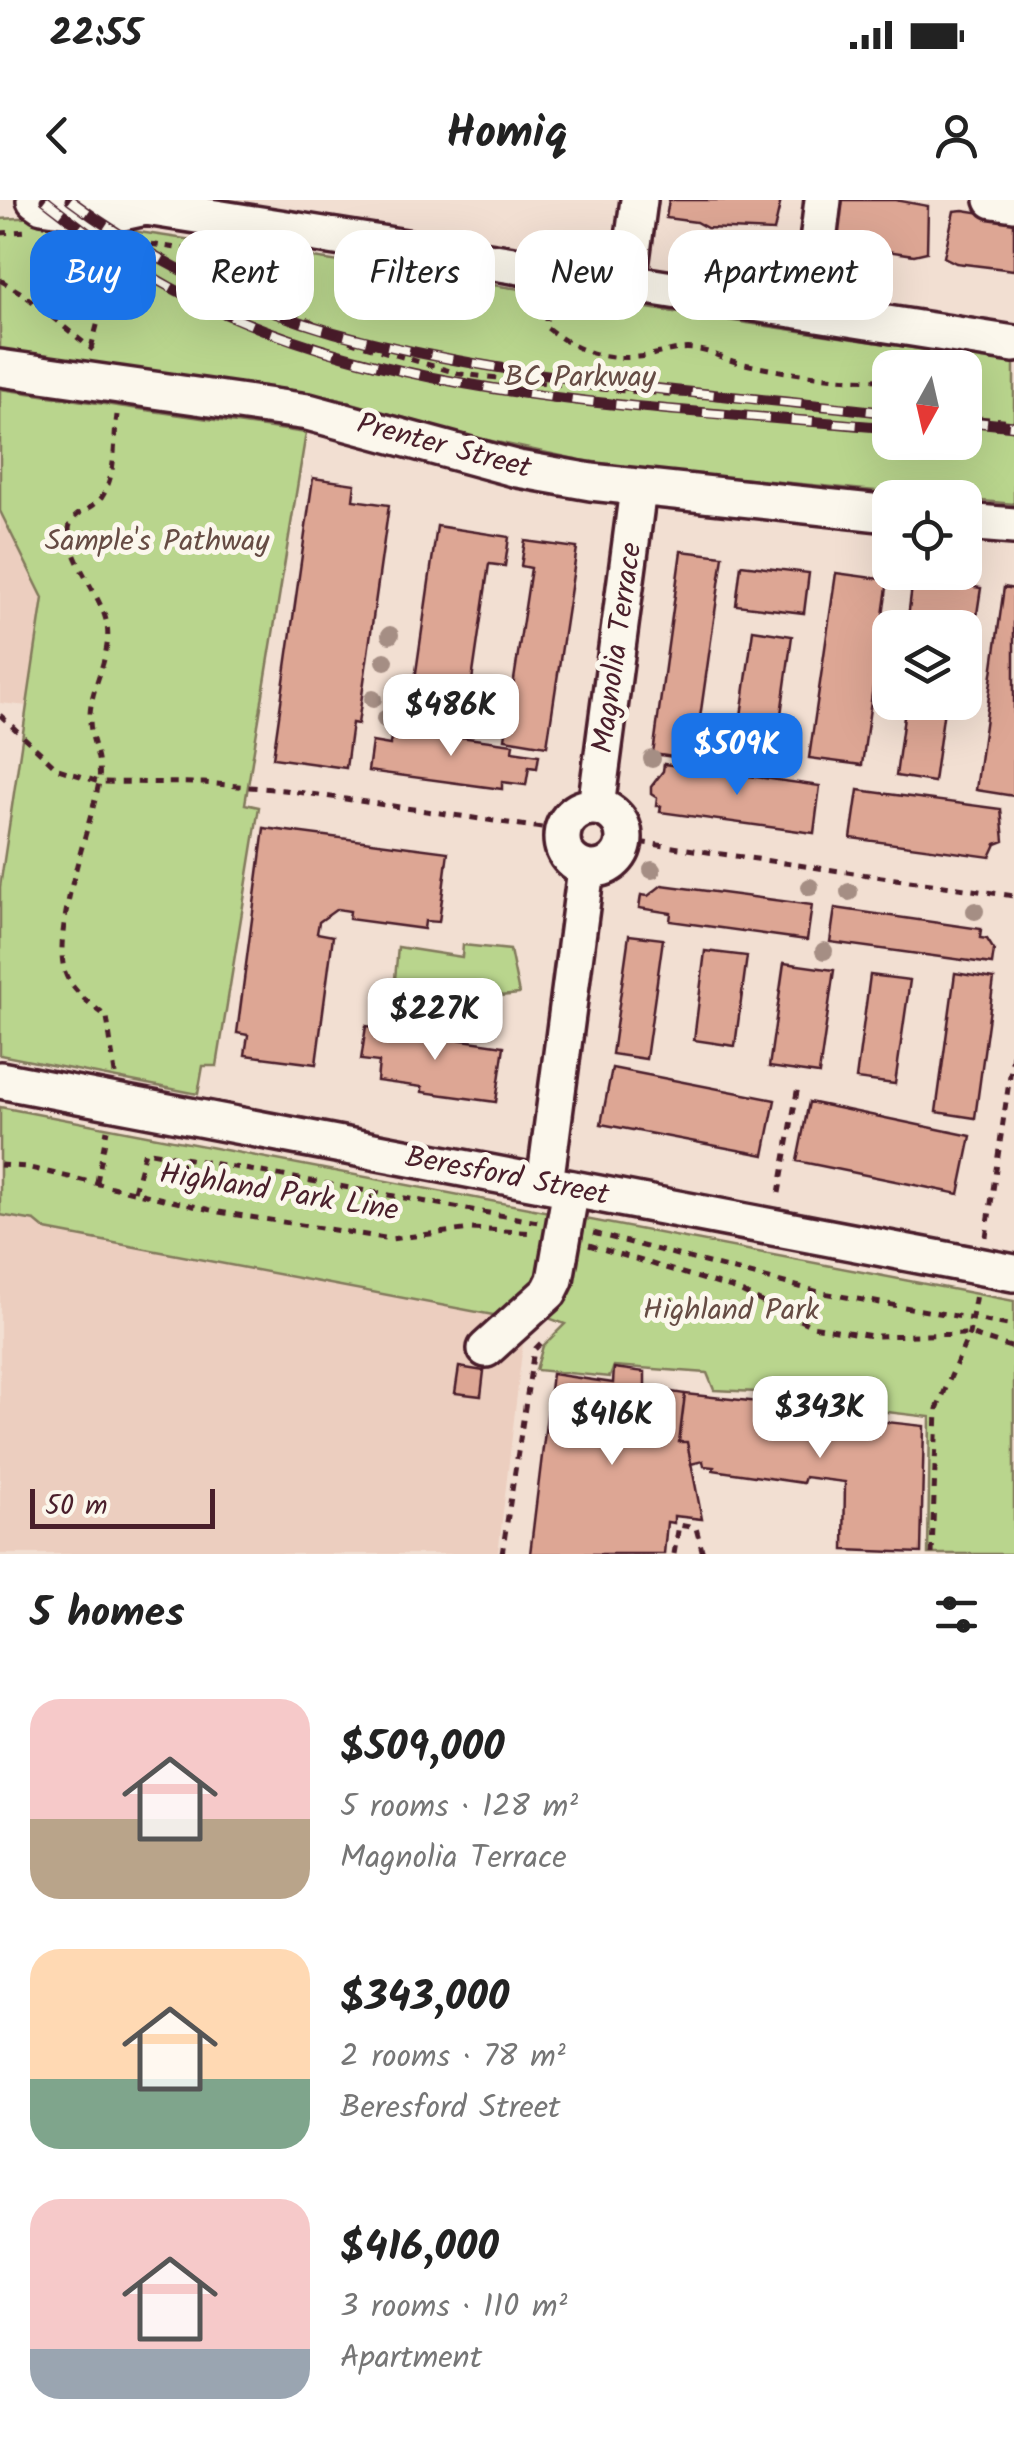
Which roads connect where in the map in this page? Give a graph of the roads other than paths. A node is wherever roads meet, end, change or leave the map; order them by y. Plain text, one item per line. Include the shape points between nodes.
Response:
1 (35, 200) edge
2 (639, 200) edge
3 (823, 200) edge
4 (992, 200) edge
5 (138, 203) edge
6 (1014, 203) edge
7 (635, 230) edge
8 (819, 230) edge
9 (515, 264) edge
10 (874, 320) edge
11 (1014, 344) edge
12 (0, 368) edge
13 (638, 489) junction
14 (872, 512) edge
15 (982, 523) edge
16 (1014, 526) edge
17 (596, 807) junction
18 (586, 869) junction
19 (0, 1080) edge
20 (558, 1186) junction
21 (1014, 1273) edge
22 (486, 1349) dead end

1 - 5 street via 108,215
2 - 7 street
3 - 8 street
4 - 6 street
5 - 9 street
10 - 11 street
12 - 13 street, Prenter Street via 308,412 518,469
13 - 14 street, Prenter Street
13 - 17 street, Magnolia Terrace
15 - 16 street
17 - 18 street via 571,815 562,831 569,859
17 - 18 street via 613,814 624,840 608,866
18 - 20 street
19 - 20 street, Beresford Street
20 - 21 street, Beresford Street
20 - 22 street via 578,1247 548,1292

